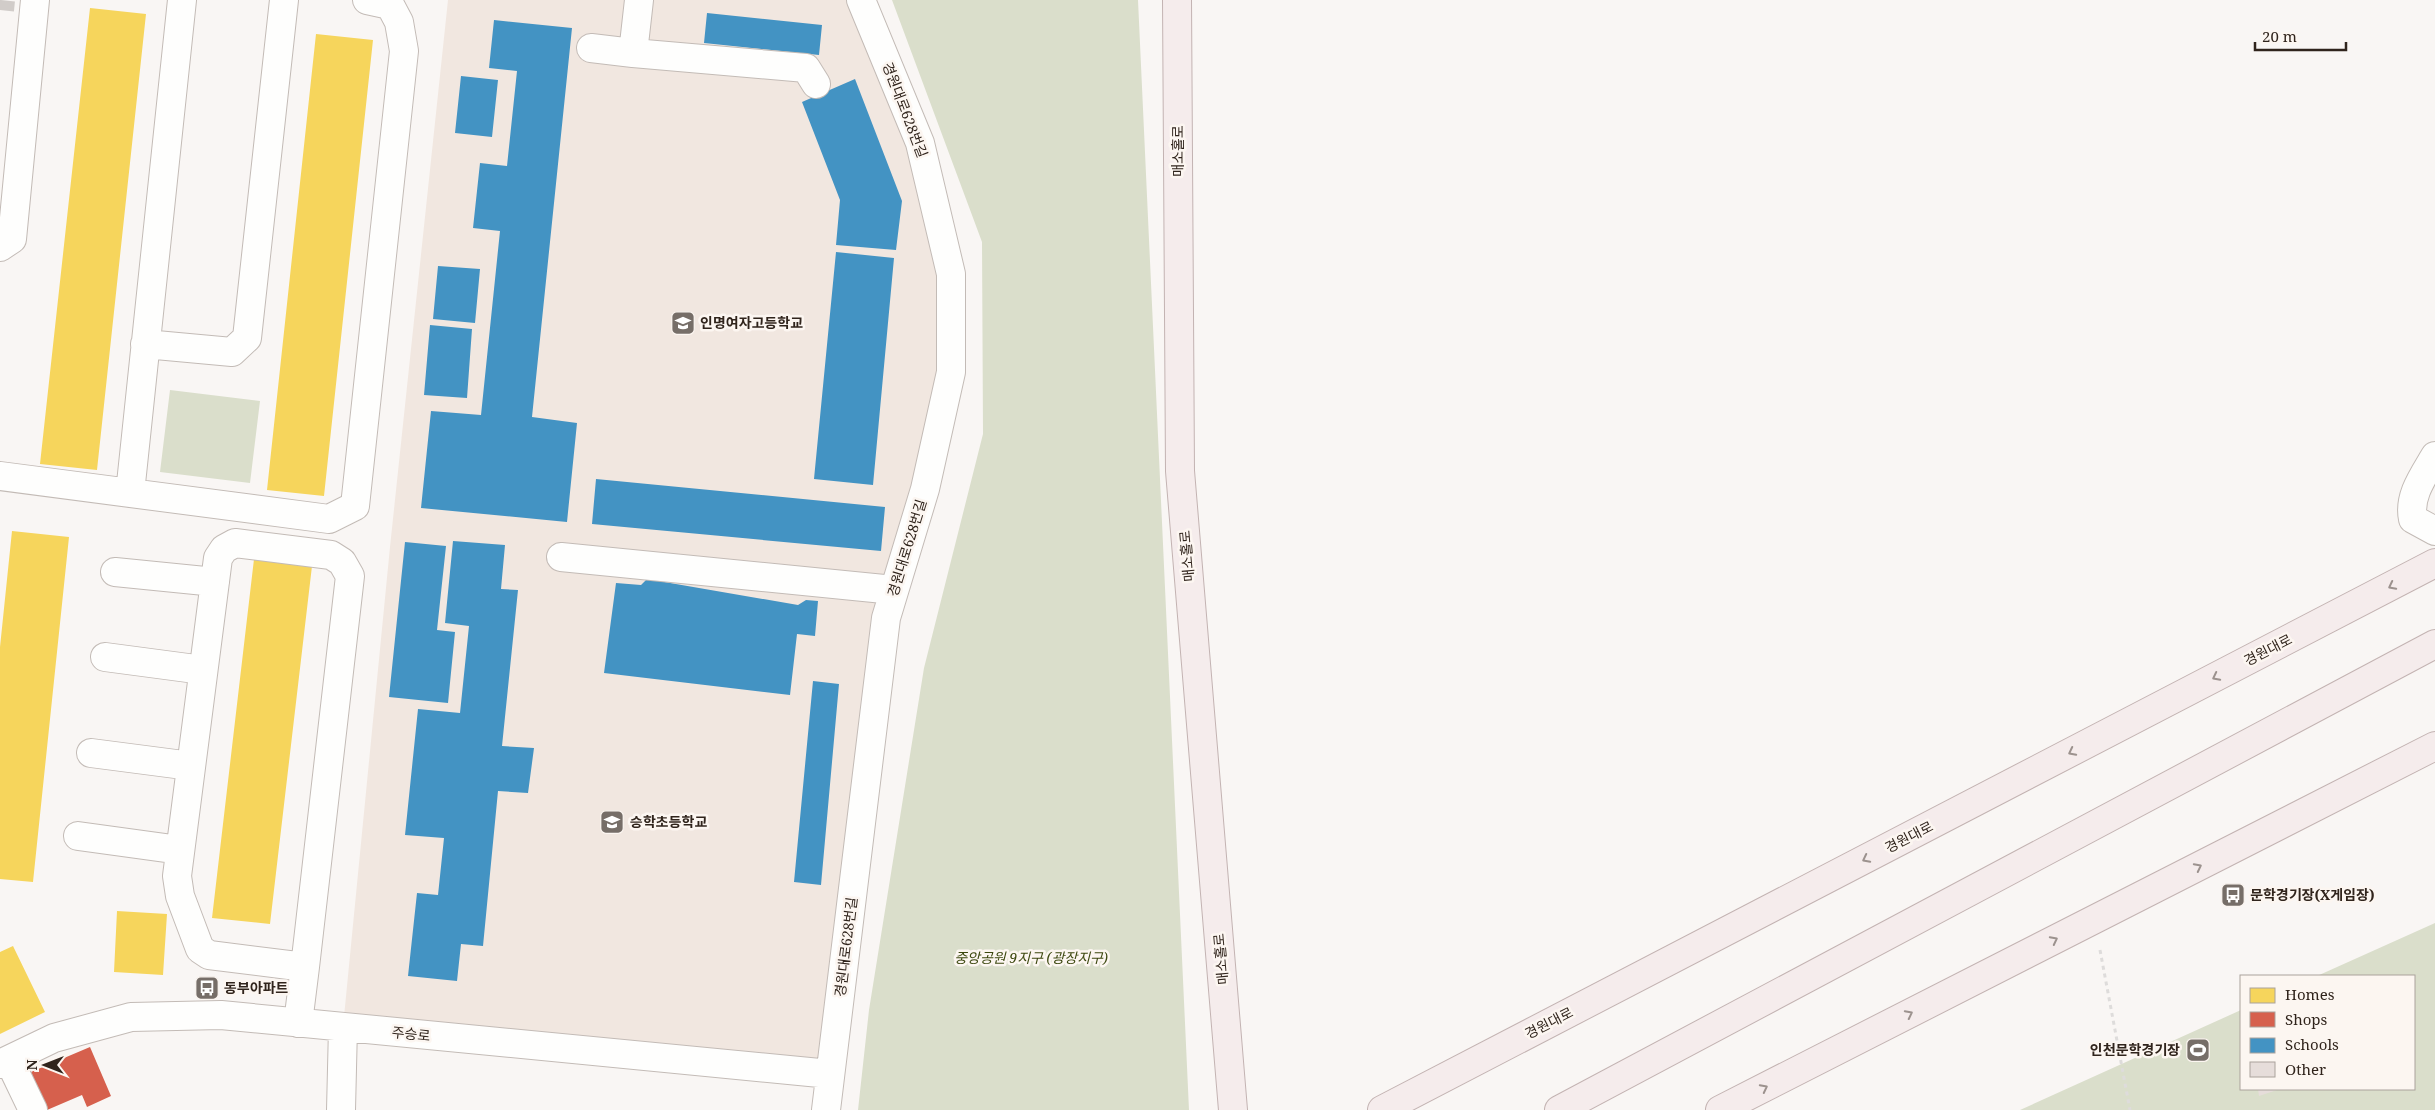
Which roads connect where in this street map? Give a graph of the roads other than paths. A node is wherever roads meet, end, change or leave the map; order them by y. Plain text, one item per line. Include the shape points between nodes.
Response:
1 (35, 0) edge
2 (182, 0) edge
3 (284, 0) edge
4 (367, 0) edge
5 (639, 0) edge
6 (861, 0) edge
7 (1177, 0) edge
8 (591, 48) dead end
9 (633, 53) junction
10 (816, 84) dead end
11 (0, 248) edge
12 (145, 344) junction
13 (2435, 456) edge
14 (0, 476) edge
15 (130, 493) junction
16 (2435, 531) edge
17 (562, 558) dead end
18 (2435, 563) edge
19 (116, 572) dead end
20 (215, 582) junction
21 (894, 590) junction
22 (2435, 644) edge
23 (105, 657) dead end
24 (203, 670) junction
25 (2435, 746) edge
26 (91, 753) dead end
27 (191, 766) junction
28 (78, 836) dead end
29 (180, 850) junction
30 (305, 967) junction
31 (298, 1023) junction
32 (343, 1027) junction
33 (4, 1062) edge
34 (830, 1074) junction
35 (34, 1110) edge
36 (341, 1110) edge
37 (826, 1110) edge
38 (1233, 1110) edge
39 (1382, 1110) edge
40 (1559, 1110) edge
41 (1720, 1110) edge

1 - 11 street via 12,239
2 - 12 street
3 - 12 street via 247,338 232,352
4 - 15 street via 390,5 399,22 404,51 355,506 329,519
5 - 9 street
6 - 21 street, 경원대로628번길 via 920,143 951,274 951,372 925,489
7 - 38 main road, 매소홀로 via 1180,471
8 - 9 street
9 - 10 street via 806,68
12 - 15 street
13 - 16 street via 2418,486 2411,508 2413,519
14 - 15 street
17 - 21 street
18 -> 39 main road, 경원대로
19 - 20 street
20 - 24 street
20 - 30 street via 218,558 235,542 331,555 342,562 350,576
21 - 34 street, 경원대로628번길 via 886,618
22 - 40 main road
23 - 24 street
24 - 27 street
41 -> 25 main road
26 - 27 street
27 - 29 street
28 - 29 street
29 - 30 street via 177,876 180,896 200,949 209,955
30 - 31 street
31 - 32 street, 주승로
31 - 33 street, 주승로 via 221,1015 131,1017 54,1038
32 - 34 street, 주승로
32 - 36 street
33 - 35 street
34 - 37 street, 경원대로628번길

